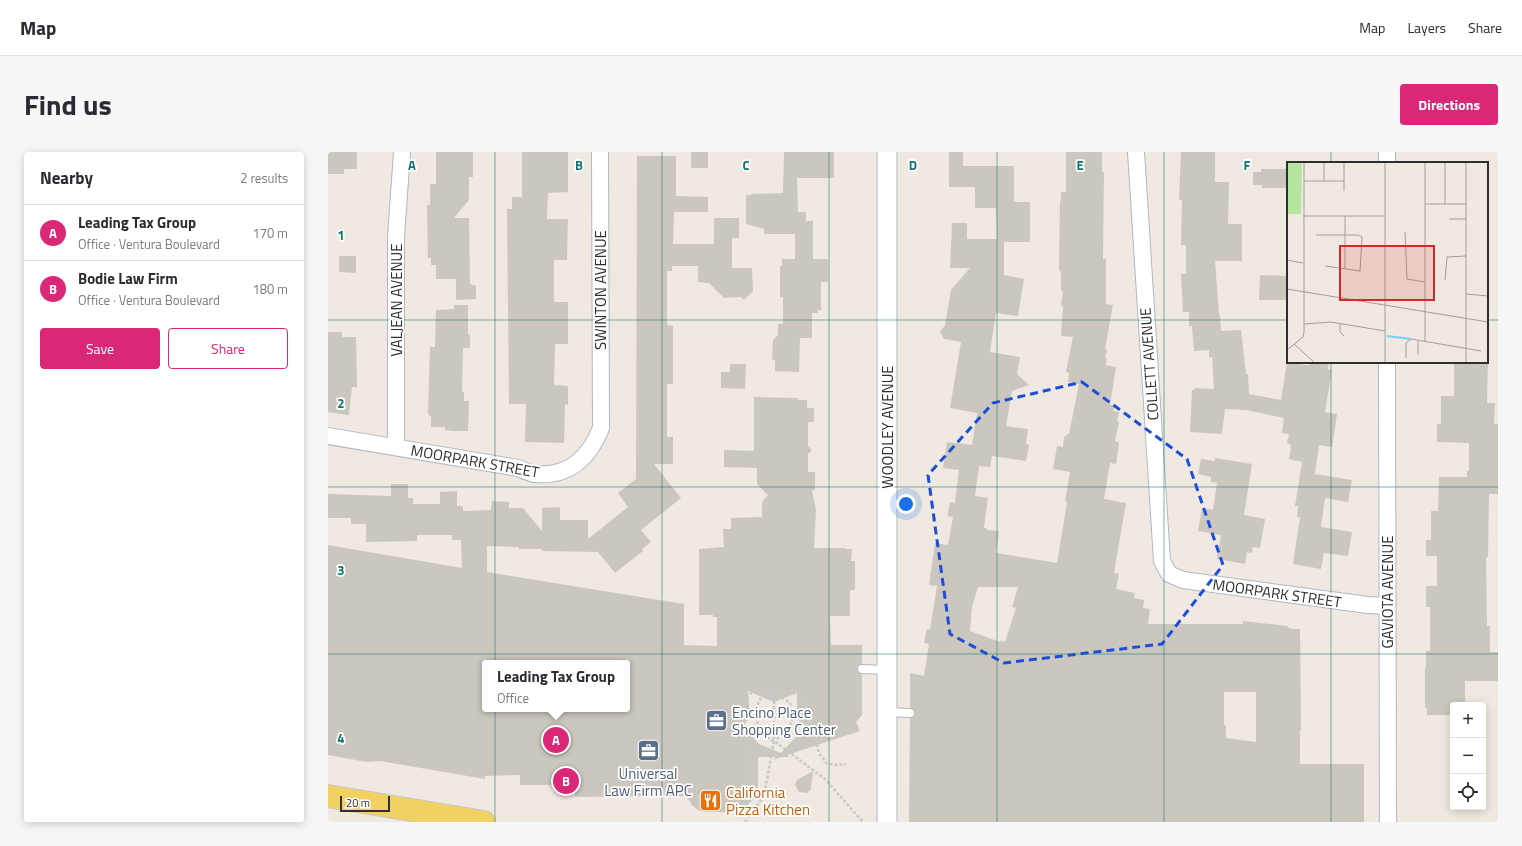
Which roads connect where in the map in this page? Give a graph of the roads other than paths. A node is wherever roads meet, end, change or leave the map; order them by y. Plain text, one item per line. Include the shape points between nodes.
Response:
1 (402, 152) edge
2 (600, 152) edge
3 (887, 152) edge
4 (1136, 152) edge
5 (1387, 363) edge
6 (601, 428) joint
7 (328, 436) edge
8 (396, 447) junction
9 (1169, 574) joint
10 (1387, 606) junction
11 (862, 669) dead end
12 (886, 670) junction
13 (887, 712) junction
14 (910, 713) dead end
15 (328, 796) edge
16 (483, 822) edge
17 (887, 822) edge
18 (1388, 822) edge

1 - 8 street, VALJEAN AVENUE via 396,238
2 - 6 street, SWINTON AVENUE
3 - 12 street, WOODLEY AVENUE
4 - 9 street, COLLETT AVENUE via 1162,561
5 - 10 street, GAVIOTA AVENUE
6 - 8 street, MOORPARK STREET via 596,440 579,462 556,474 534,474 518,468
7 - 8 street, MOORPARK STREET
9 - 10 street, MOORPARK STREET via 1183,580
10 - 18 street, GAVIOTA AVENUE
11 - 12 lane
12 - 13 street, WOODLEY AVENUE
13 - 14 lane
13 - 17 street, WOODLEY AVENUE
15 - 16 main road

